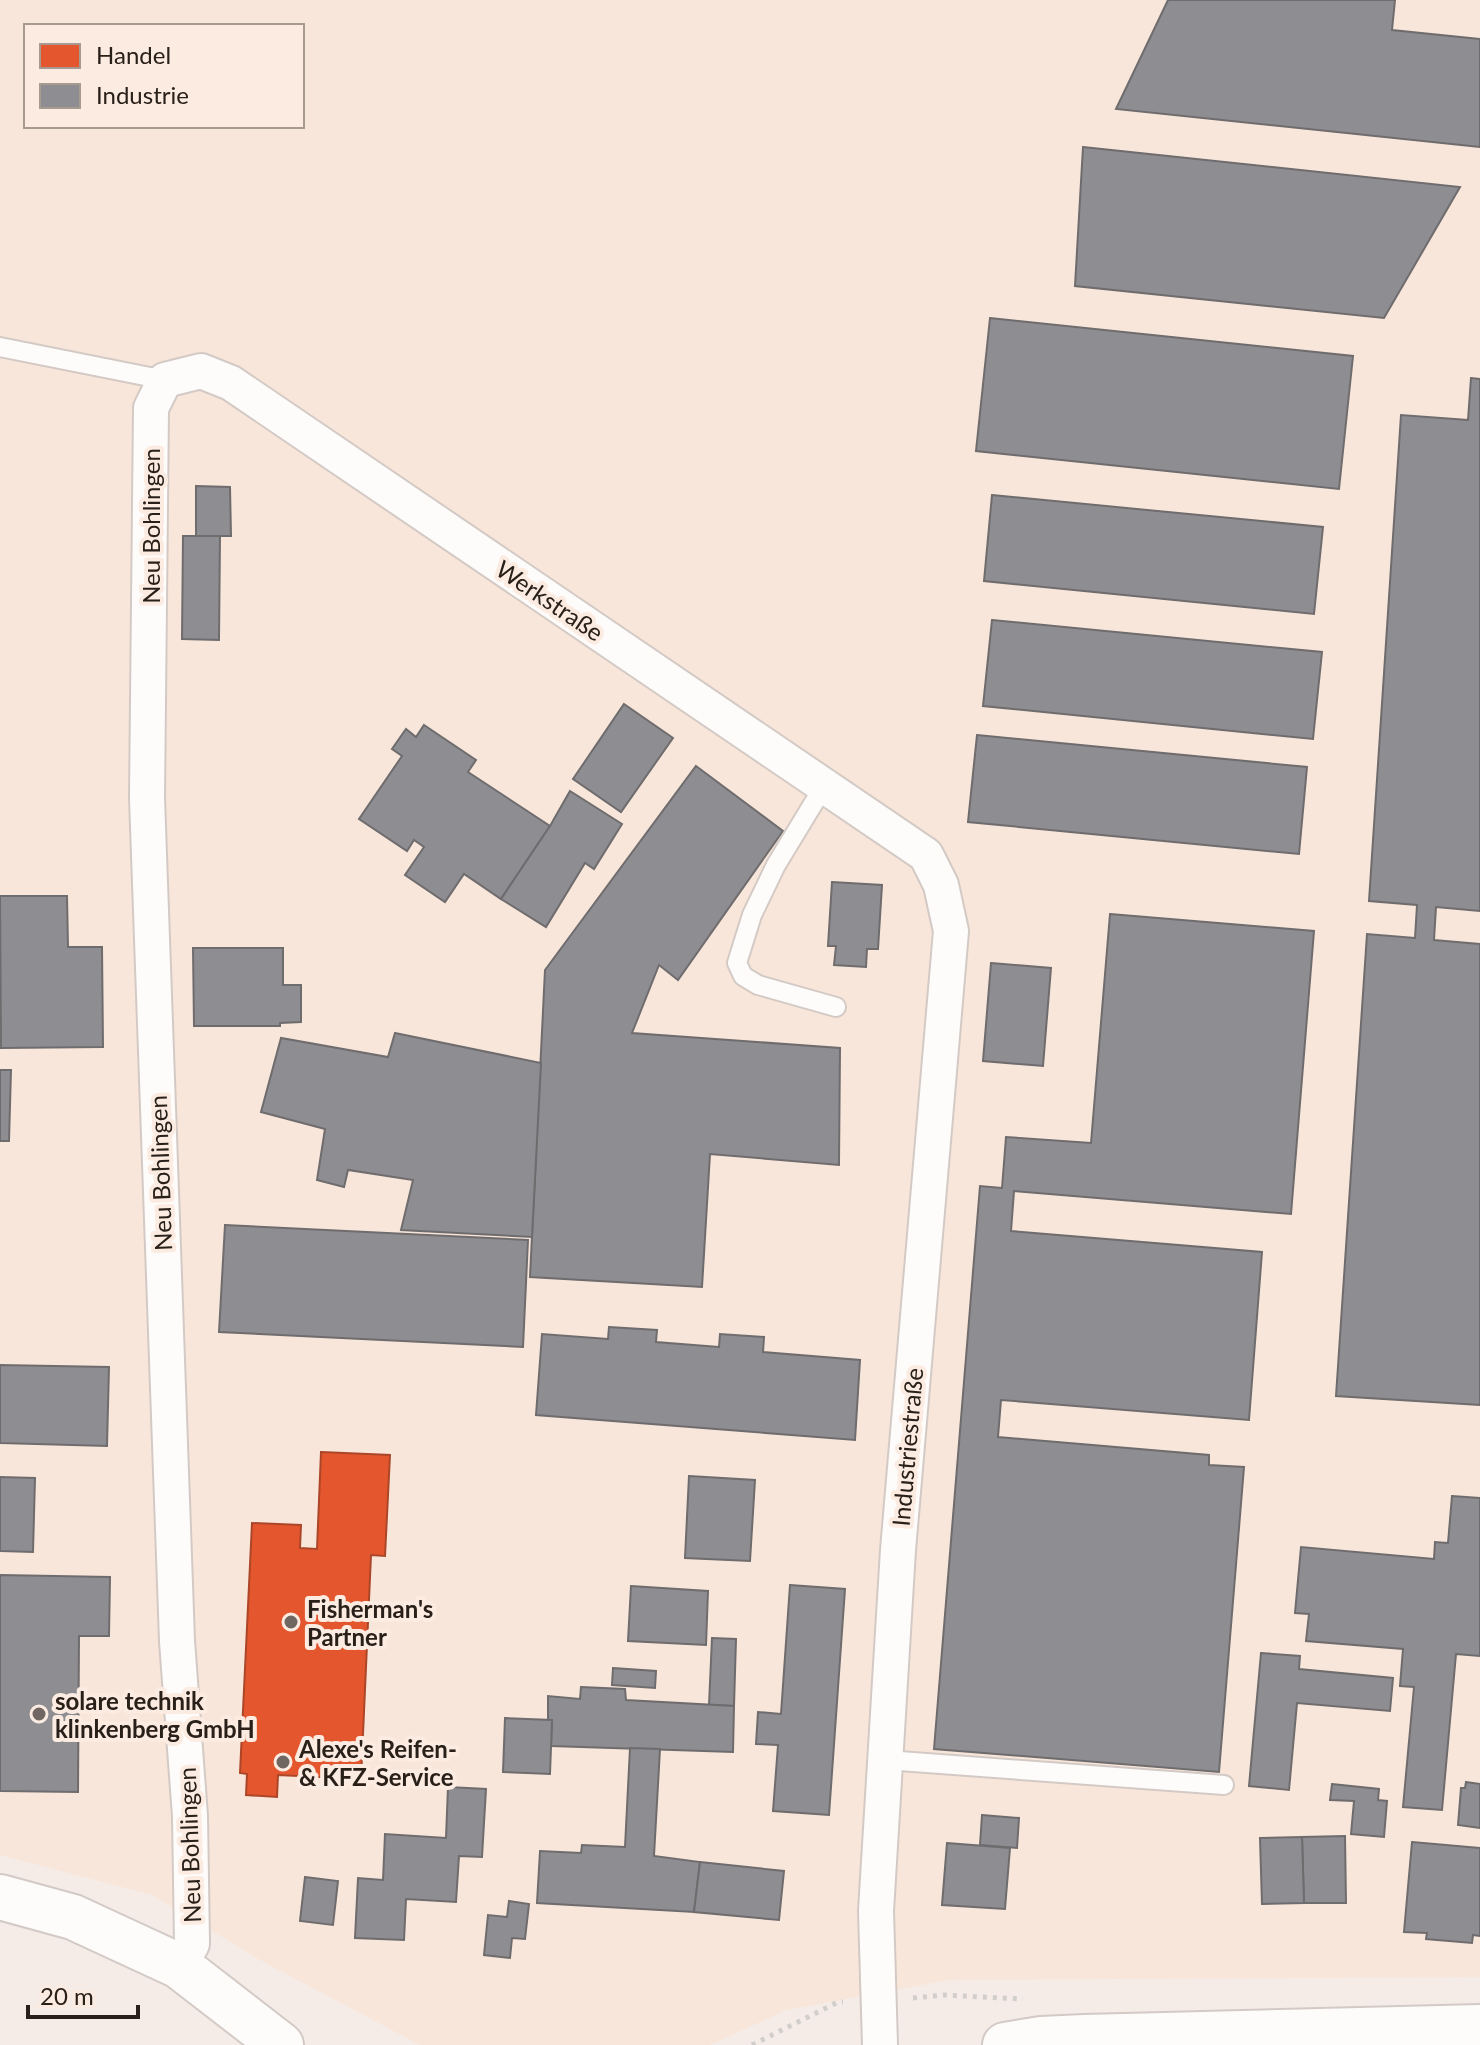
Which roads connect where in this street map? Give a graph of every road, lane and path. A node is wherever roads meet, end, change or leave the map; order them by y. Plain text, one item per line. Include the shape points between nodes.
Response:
1 (0, 347) edge
2 (165, 380) junction
3 (824, 786) junction
4 (926, 855) joint
5 (836, 1007) dead end
6 (886, 1760) junction
7 (1224, 1785) dead end
8 (0, 1897) edge
9 (179, 1966) junction
10 (879, 2001) junction
11 (1480, 2027) edge
12 (265, 2037) edge
13 (752, 2045) edge
14 (880, 2045) edge
15 (1005, 2045) edge

1 - 2 lane
2 - 3 street, Werkstraße via 201,371 231,383
2 - 9 street, Neu Bohlingen via 151,408 147,798 177,1641 190,1816 192,1944
3 - 4 street, Werkstraße
3 - 5 lane via 776,865 737,963 743,976 758,985
4 - 6 street, Industriestraße via 941,885 951,931 899,1534
6 - 7 lane
6 - 10 street, Industriestraße via 876,1911
8 - 9 main road via 73,1917
9 - 12 main road
10 - 13 path via 838,2002
10 - 14 street, Industriestraße
11 - 15 main road via 1085,2037

